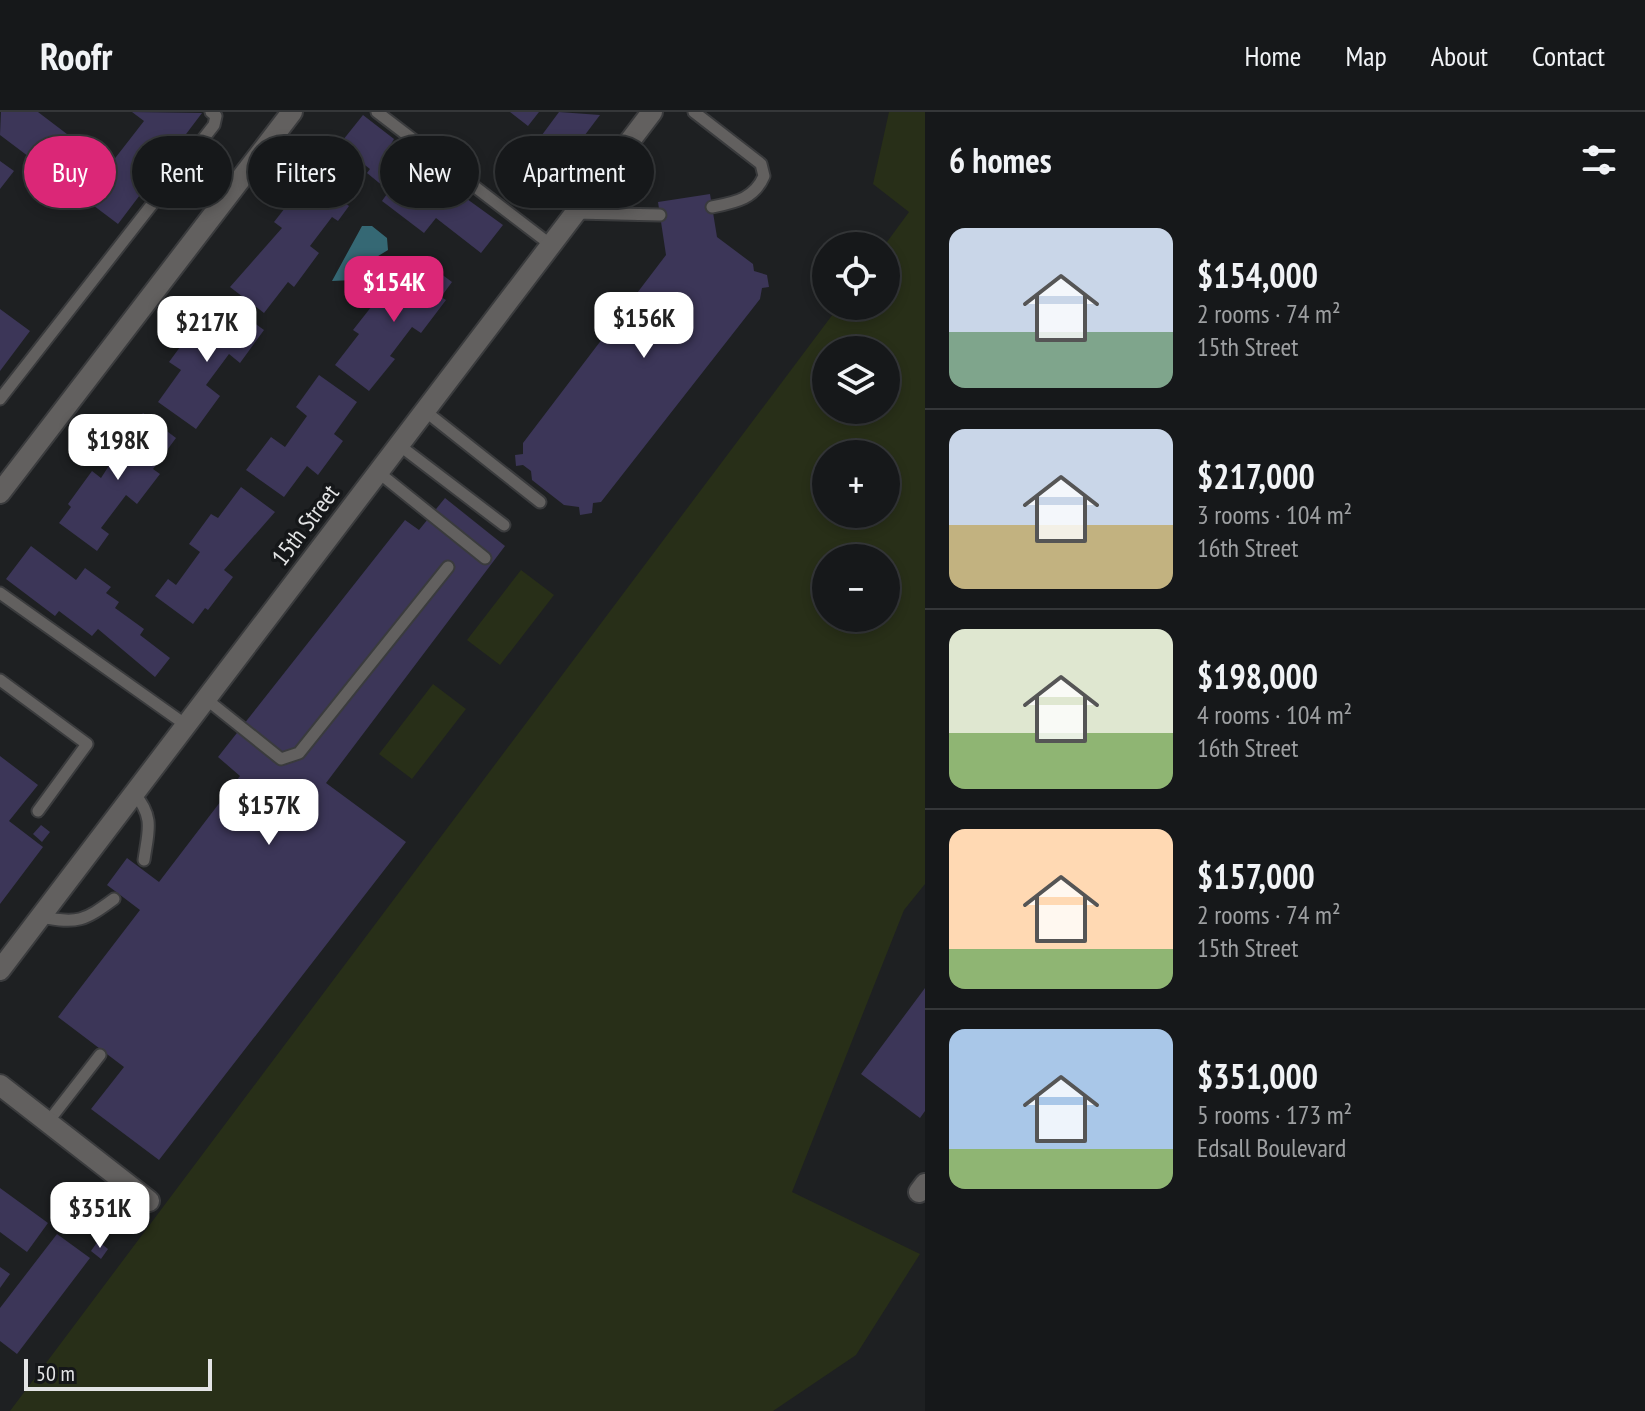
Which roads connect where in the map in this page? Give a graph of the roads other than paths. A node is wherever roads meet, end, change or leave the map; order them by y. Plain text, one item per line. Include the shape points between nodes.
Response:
1 (211, 112) edge
2 (292, 112) edge
3 (377, 112) edge
4 (652, 112) edge
5 (694, 112) edge
6 (712, 207) dead end
7 (575, 213) junction
8 (660, 215) dead end
9 (551, 245) junction
10 (0, 399) edge
11 (425, 411) junction
12 (399, 445) junction
13 (378, 472) junction
14 (0, 493) edge
15 (540, 502) dead end
16 (504, 525) dead end
17 (485, 558) dead end
18 (448, 567) dead end
19 (0, 593) edge
20 (0, 680) edge
21 (206, 699) junction
22 (186, 725) junction
23 (134, 793) junction
24 (38, 811) dead end
25 (144, 860) dead end
26 (114, 899) dead end
27 (41, 917) junction
28 (0, 970) edge
29 (100, 1055) dead end
30 (0, 1085) edge
31 (48, 1122) junction
32 (149, 1201) dead end

1 - 10 lane via 214,125
2 - 14 street
3 - 9 lane
4 - 7 street, 15th Street
5 - 6 lane via 761,164 764,176 758,191
7 - 8 lane
7 - 9 street, 15th Street
9 - 11 street, 15th Street
11 - 12 street, 15th Street
11 - 15 lane
12 - 13 street, 15th Street
12 - 16 lane
13 - 17 lane
13 - 21 street, 15th Street
18 - 21 lane via 299,753 281,759
19 - 22 lane
20 - 24 lane via 87,744
21 - 22 street, 15th Street
22 - 23 street, 15th Street
23 - 25 lane via 148,809
23 - 27 street, 15th Street
26 - 27 lane via 86,920
27 - 28 street, 15th Street
29 - 31 lane
30 - 31 street
31 - 32 street

